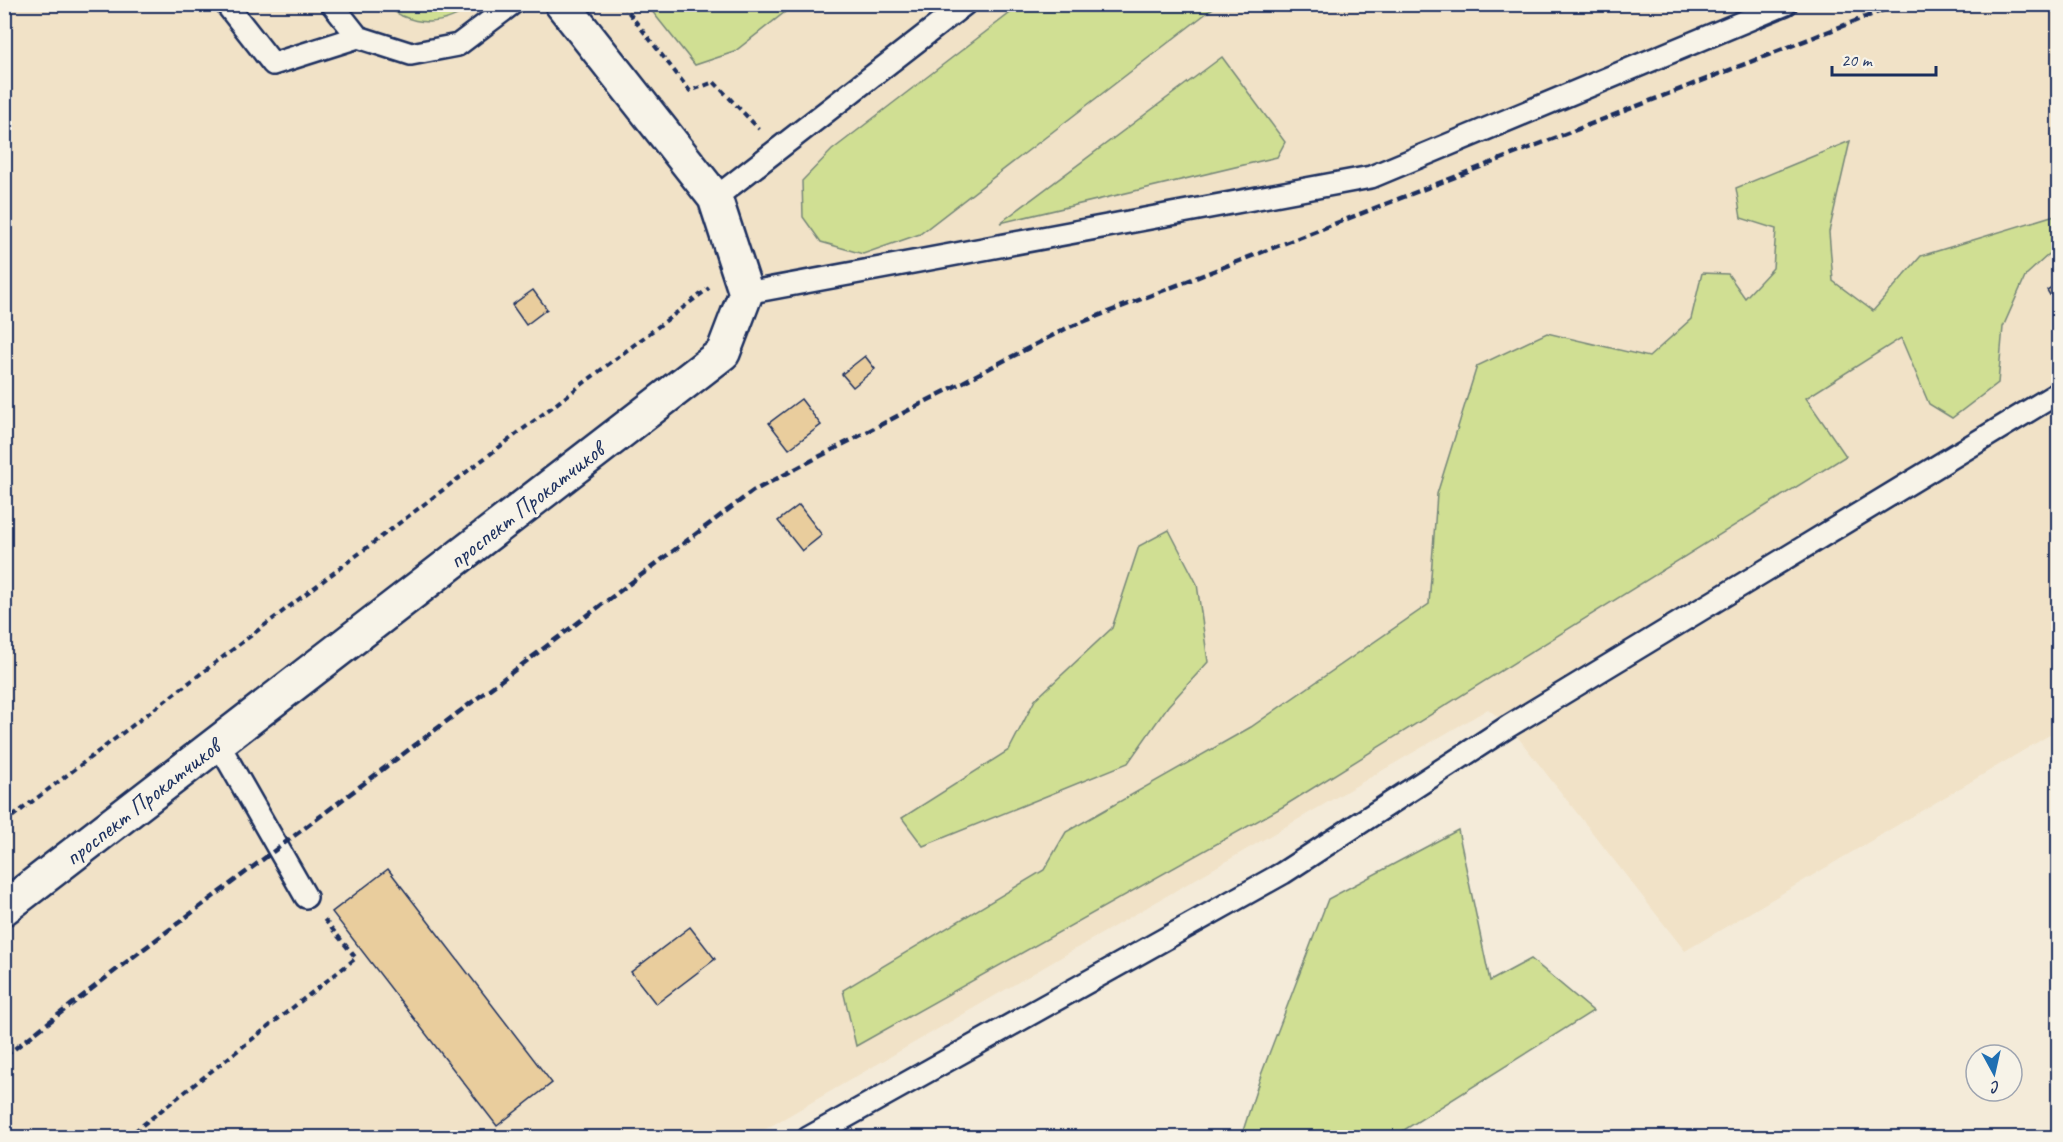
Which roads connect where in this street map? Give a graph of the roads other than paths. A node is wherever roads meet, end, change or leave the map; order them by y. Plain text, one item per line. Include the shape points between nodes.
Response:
1 (226, 4) edge
2 (332, 4) edge
3 (512, 4) edge
4 (562, 4) edge
5 (965, 4) edge
6 (1786, 4) edge
7 (358, 37) junction
8 (715, 198) junction
9 (742, 280) junction
10 (2058, 393) edge
11 (218, 743) junction
12 (306, 897) dead end
13 (4, 908) edge
14 (808, 1137) edge

1 - 7 lane via 273,64
2 - 7 lane
3 - 7 lane via 458,45 411,54
4 - 8 street
5 - 8 lane
6 - 9 lane via 1371,177
8 - 9 street
9 - 11 street, проспект Прокатчиков via 723,353
10 - 14 lane via 1509,726 1283,873
11 - 12 lane
11 - 13 street, проспект Прокатчиков

